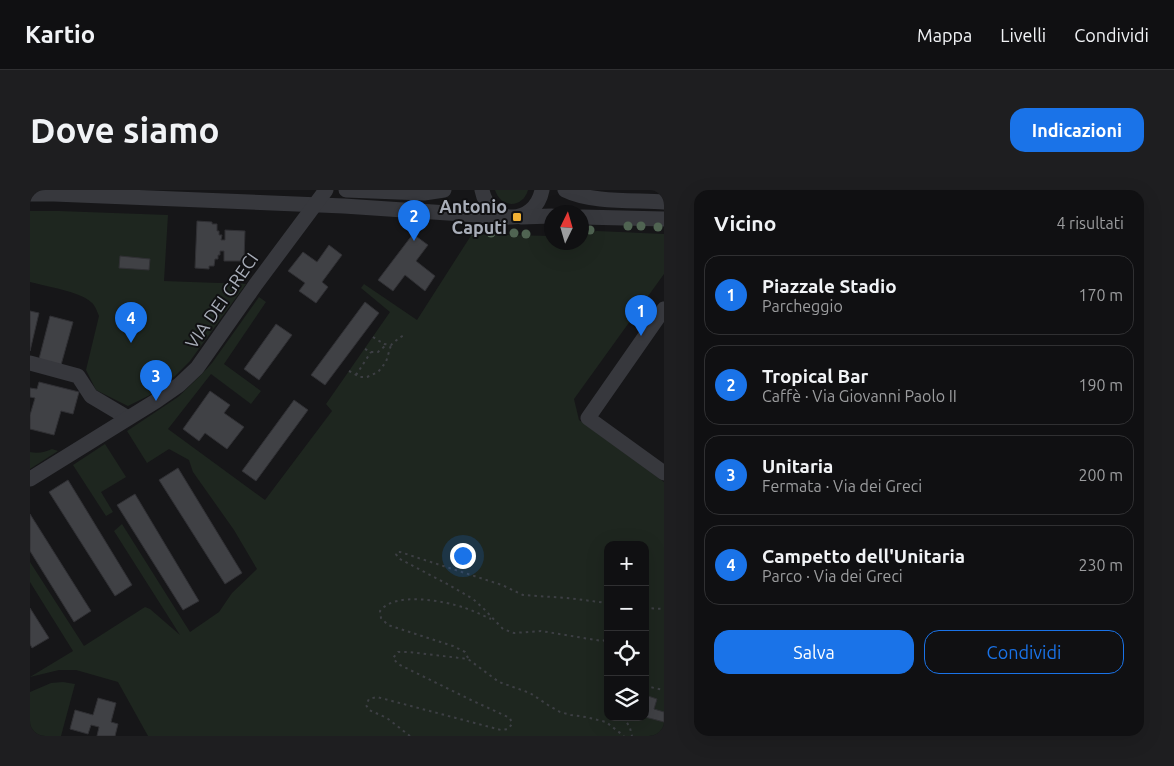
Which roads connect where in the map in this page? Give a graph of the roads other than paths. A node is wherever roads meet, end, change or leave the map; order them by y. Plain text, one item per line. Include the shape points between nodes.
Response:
1 (326, 190) edge
2 (346, 190) edge
3 (444, 190) edge
4 (482, 190) edge
5 (542, 190) edge
6 (566, 190) edge
7 (30, 194) edge
8 (664, 202) edge
9 (316, 205) junction
10 (544, 216) edge
11 (589, 216) edge
12 (512, 217) junction
13 (664, 219) edge
14 (664, 309) edge
15 (30, 365) edge
16 (128, 418) junction
17 (664, 473) edge
18 (30, 479) edge

1 - 9 street, VIA DEI GRECI
2 - 3 street via 424,193
4 - 12 street via 492,210
5 - 12 street via 532,210
6 - 8 street via 597,199
7 - 9 street
9 - 12 street
9 - 16 street, VIA DEI GRECI via 197,368 179,385
10 - 12 street
11 - 13 street
14 - 17 street via 588,418
15 - 16 street via 78,376 91,396
16 - 18 street, VIA DEI GRECI

